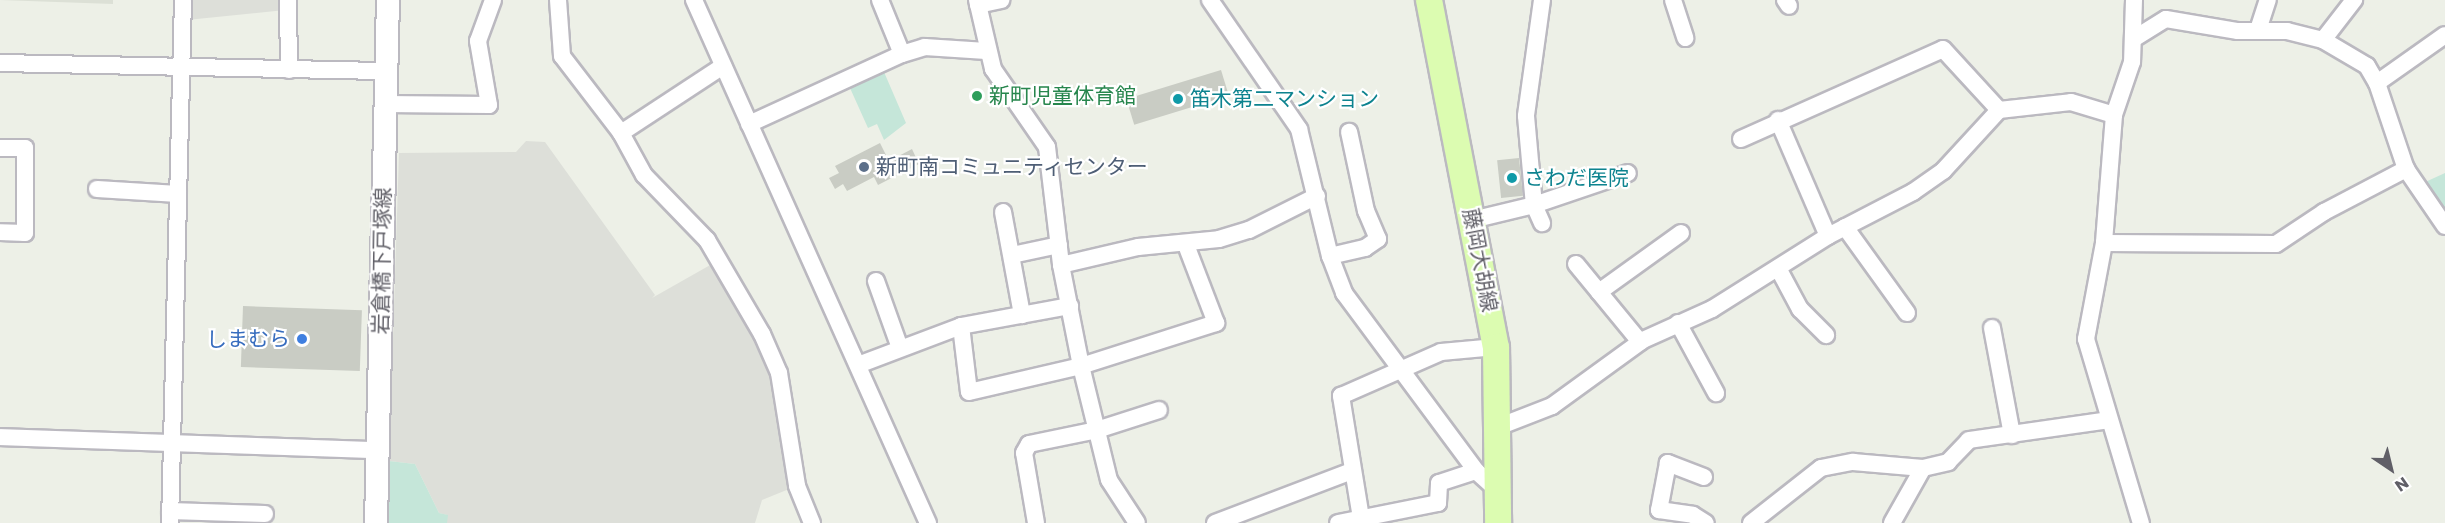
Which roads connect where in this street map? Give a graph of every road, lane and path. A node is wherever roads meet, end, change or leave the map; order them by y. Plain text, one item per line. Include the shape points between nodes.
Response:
1 (183, 0) edge
2 (288, 0) edge
3 (388, 0) edge
4 (493, 0) edge
5 (558, 0) edge
6 (694, 0) edge
7 (880, 0) edge
8 (1001, 0) edge
9 (1210, 0) edge
10 (1429, 0) edge
11 (1542, 0) edge
12 (1673, 0) edge
13 (2134, 0) edge
14 (2268, 0) edge
15 (2354, 0) edge
16 (977, 3) edge
17 (2258, 30) junction
18 (2445, 35) edge
19 (1685, 38) dead end
20 (2135, 38) junction
21 (2323, 40) junction
22 (986, 51) junction
23 (902, 54) junction
24 (0, 63) edge
25 (723, 66) junction
26 (181, 70) junction
27 (289, 70) junction
28 (387, 71) junction
29 (2377, 83) junction
30 (385, 104) junction
31 (1999, 110) junction
32 (2114, 115) junction
33 (1778, 120) junction
34 (749, 124) junction
35 (1349, 132) dead end
36 (621, 133) junction
37 (1741, 139) dead end
38 (0, 148) edge
39 (2406, 169) junction
40 (1628, 173) dead end
41 (97, 189) dead end
42 (178, 194) junction
43 (1317, 196) junction
44 (1534, 205) junction
45 (1003, 212) dead end
46 (1472, 220) junction
47 (1542, 223) dead end
48 (2445, 226) edge
49 (1845, 227) junction
50 (0, 232) edge
51 (1681, 233) dead end
52 (1828, 236) junction
53 (2104, 243) junction
54 (1059, 245) junction
55 (1186, 245) junction
56 (1012, 255) junction
57 (1330, 256) junction
58 (1576, 264) dead end
59 (1061, 265) junction
60 (1778, 268) junction
61 (876, 281) dead end
62 (1599, 292) junction
63 (1070, 306) junction
64 (1908, 313) dead end
65 (1022, 315) junction
66 (1678, 323) junction
67 (961, 326) junction
68 (1992, 328) dead end
69 (1826, 335) dead end
70 (1640, 342) junction
71 (1496, 347) junction
72 (900, 348) junction
73 (858, 364) junction
74 (1081, 366) junction
75 (1400, 371) junction
76 (1716, 393) dead end
77 (1159, 410) dead end
78 (2109, 420) junction
79 (1498, 427) junction
80 (1097, 430) junction
81 (2012, 435) junction
82 (0, 437) edge
83 (172, 443) junction
84 (378, 450) junction
85 (1923, 468) junction
86 (1352, 471) junction
87 (1476, 471) junction
88 (1704, 477) dead end
89 (1498, 491) junction
90 (265, 514) dead end
91 (170, 517) edge
92 (1361, 518) junction
93 (376, 523) edge
94 (812, 523) edge
95 (928, 523) edge
96 (1036, 523) edge
97 (1137, 523) edge
98 (1215, 523) edge
99 (1338, 523) edge
100 (1498, 523) edge
101 (1706, 523) edge
102 (1751, 523) edge
103 (1892, 523) edge
104 (2141, 523) edge

1 - 26 street
2 - 27 street
3 - 28 street, 岩倉橋下戸塚線
4 - 30 street via 478,41 489,105
5 - 36 street via 562,56
6 - 25 street
7 - 23 street
8 - 16 street
9 - 43 street via 1289,110 1299,129
10 - 46 main road, 藤岡大胡線
11 - 44 street via 1526,116
12 - 19 street
13 - 20 street
14 - 17 street
15 - 21 street
16 - 22 street
17 - 20 street via 2238,31 2166,19
17 - 21 street via 2287,31
18 - 29 street
20 - 32 street via 2132,62
21 - 29 street via 2367,66
22 - 23 street via 925,47
22 - 54 street via 1047,147
23 - 34 street
24 - 26 street
25 - 34 street
25 - 36 street
26 - 27 street
26 - 42 street
27 - 28 street
28 - 30 street, 岩倉橋下戸塚線
29 - 39 street
30 - 84 street, 岩倉橋下戸塚線
31 - 32 street via 2071,102
31 - 33 street via 1943,49
31 - 49 street via 1943,171
32 - 53 street
33 - 37 street
33 - 52 street
34 - 73 street
35 - 57 street via 1366,211 1378,238 1365,249
36 - 94 street via 644,175 707,240 762,334 779,373 797,486
38 - 50 street via 25,148 25,233
39 - 48 street
39 - 53 street via 2324,212 2276,244
40 - 44 street
41 - 42 street
42 - 83 street
43 - 55 street via 1249,230
43 - 57 street
44 - 46 street
44 - 47 street
45 - 56 street
46 - 71 main road, 藤岡大胡線
49 - 52 street
49 - 64 street
51 - 62 street
52 - 60 street
53 - 78 street via 2086,339
54 - 56 street
54 - 59 street
55 - 59 street via 1138,247
55 - 74 street via 1216,323
56 - 65 street
57 - 75 street via 1344,293
58 - 62 street
59 - 63 street
60 - 66 street via 1712,309
60 - 69 street via 1800,309
61 - 72 street
62 - 70 street
63 - 65 street
63 - 74 street
65 - 67 street
66 - 70 street
66 - 76 street
67 - 72 street
67 - 74 street via 969,392
68 - 81 street
70 - 79 street via 1552,406
71 - 75 street via 1456,348
71 - 79 main road, 藤岡大胡線
72 - 73 street
73 - 95 street
74 - 80 street
75 - 86 street via 1341,396
75 - 87 street
77 - 80 street
78 - 81 street
78 - 104 street
79 - 89 main road, 藤岡大胡線
80 - 96 street via 1029,444 1024,453
80 - 97 street via 1109,480
81 - 85 street via 1969,440 1948,462
82 - 83 street
83 - 84 street
83 - 91 street
84 - 93 street, 岩倉橋下戸塚線
85 - 102 street via 1853,462 1821,468
85 - 103 street
86 - 92 street
86 - 98 street
87 - 89 street
87 - 92 street via 1439,483 1438,503
88 - 101 street via 1668,463 1659,510 1693,515
89 - 100 main road, 藤岡大胡線
90 - 91 street
92 - 99 street

